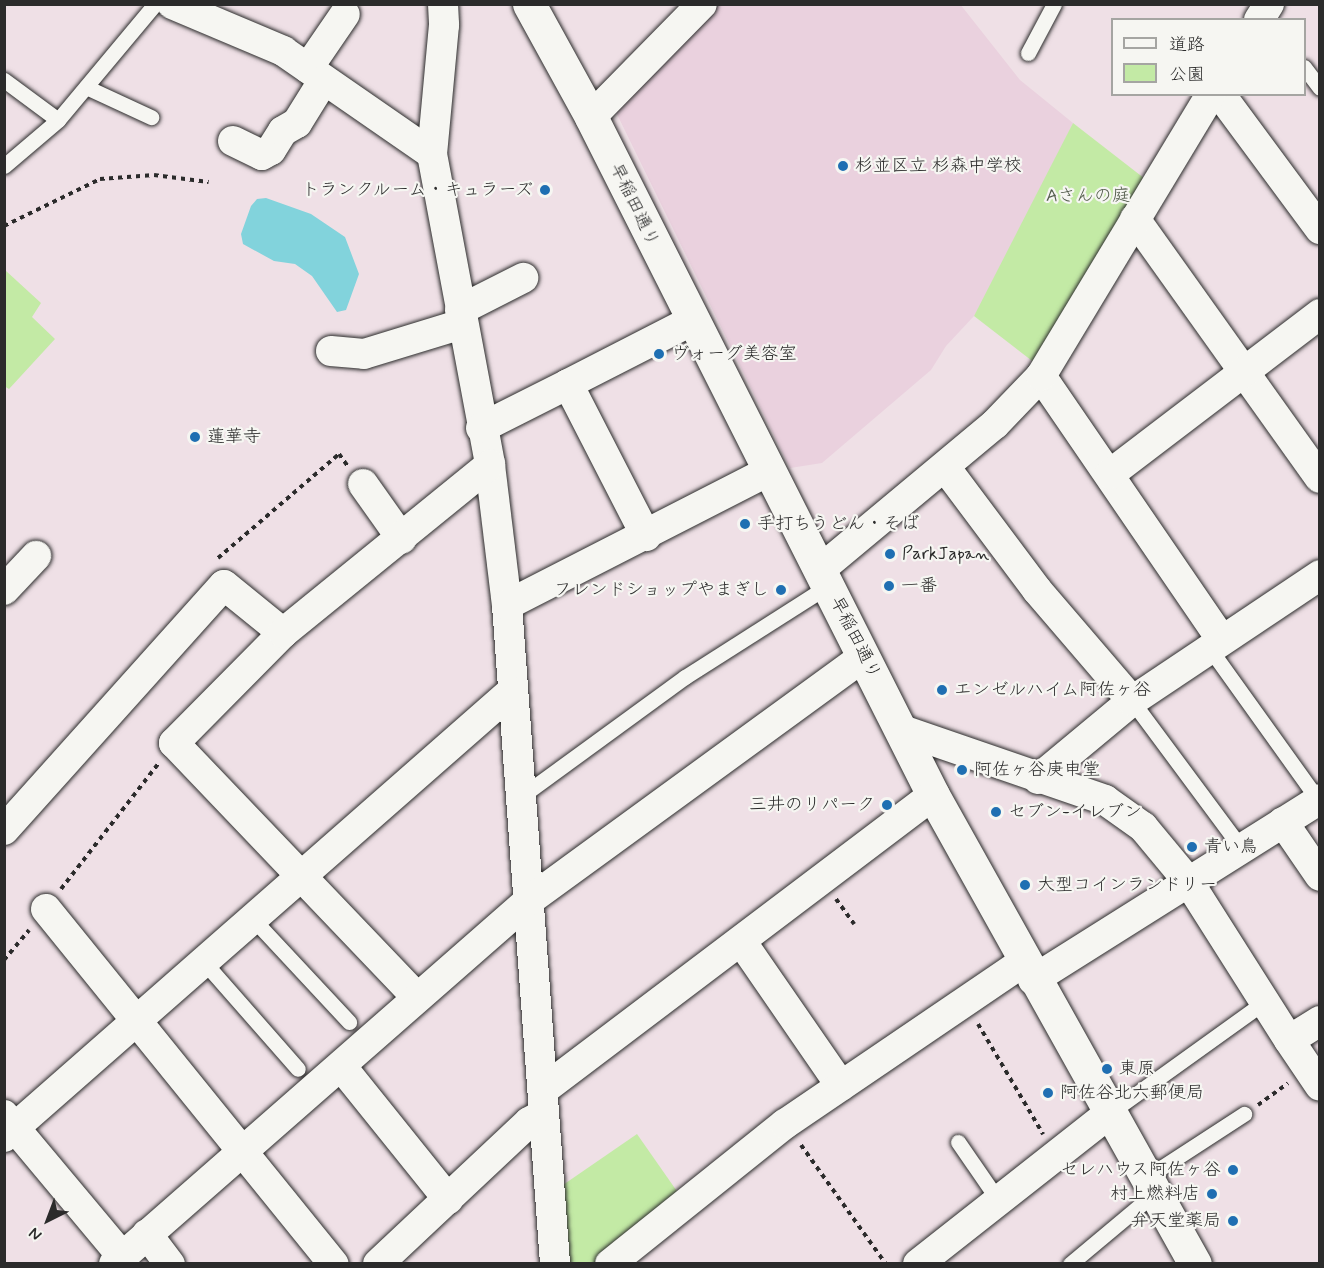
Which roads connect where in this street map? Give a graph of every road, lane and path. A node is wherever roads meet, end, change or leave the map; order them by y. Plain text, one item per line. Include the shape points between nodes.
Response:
1 (155, 4) edge
2 (172, 4) edge
3 (443, 4) edge
4 (529, 4) edge
5 (702, 4) edge
6 (1054, 4) edge
7 (345, 14) dead end
8 (1028, 53) dead end
9 (1306, 69) edge
10 (315, 74) junction
11 (4, 80) edge
12 (86, 87) junction
13 (1320, 88) edge
14 (1210, 96) edge
15 (1221, 96) edge
16 (152, 117) dead end
17 (591, 117) junction
18 (58, 120) junction
19 (233, 141) dead end
20 (432, 154) junction
21 (4, 166) edge
22 (209, 182) dead end
23 (1135, 219) junction
24 (4, 226) edge
25 (1320, 229) edge
26 (523, 278) dead end
27 (1320, 314) edge
28 (461, 317) junction
29 (692, 321) junction
30 (331, 351) dead end
31 (1242, 373) junction
32 (1041, 376) junction
33 (568, 384) junction
34 (481, 428) junction
35 (490, 465) junction
36 (945, 466) junction
37 (767, 472) junction
38 (1110, 474) junction
39 (1320, 478) edge
40 (363, 484) joint
41 (646, 536) junction
42 (402, 538) junction
43 (36, 556) dead end
44 (215, 560) dead end
45 (1320, 575) edge
46 (825, 578) junction
47 (4, 591) edge
48 (507, 605) junction
49 (283, 633) junction
50 (1216, 645) junction
51 (864, 656) junction
52 (511, 692) junction
53 (1132, 700) junction
54 (902, 730) junction
55 (174, 743) junction
56 (1038, 779) junction
57 (933, 795) junction
58 (519, 798) junction
59 (1319, 799) edge
60 (1282, 822) junction
61 (4, 830) edge
62 (1241, 848) junction
63 (302, 876) junction
64 (1320, 876) edge
65 (1188, 881) junction
66 (527, 902) junction
67 (46, 909) junction
68 (253, 919) junction
69 (741, 941) junction
70 (4, 960) edge
71 (204, 962) junction
72 (1028, 971) junction
73 (416, 996) junction
74 (966, 1002) junction
75 (1264, 1002) junction
76 (1320, 1021) edge
77 (137, 1022) junction
78 (349, 1022) dead end
79 (1290, 1040) junction
80 (341, 1066) junction
81 (298, 1069) dead end
82 (1314, 1077) edge
83 (841, 1086) junction
84 (544, 1102) junction
85 (1111, 1112) junction
86 (1244, 1114) joint
87 (785, 1124) junction
88 (8, 1127) edge
89 (958, 1142) dead end
90 (242, 1151) junction
91 (1055, 1156) junction
92 (1152, 1185) junction
93 (448, 1199) junction
94 (998, 1200) junction
95 (147, 1234) junction
96 (118, 1260) edge
97 (170, 1263) edge
98 (333, 1263) edge
99 (378, 1263) edge
100 (555, 1263) edge
101 (610, 1263) edge
102 (886, 1263) edge
103 (918, 1263) edge
104 (1070, 1263) edge
105 (1195, 1263) edge

1 - 12 lane
2 - 10 street via 283,51
3 - 20 street
4 - 17 main road, 早稲田通り
5 - 17 street
6 - 8 lane
7 - 10 street
9 - 13 lane
10 - 19 street via 297,123 283,131 272,150 262,155
10 - 20 street
11 - 18 lane
12 - 16 lane
12 - 18 lane
14 - 23 street
15 - 25 street
17 - 29 main road, 早稲田通り
18 - 21 lane
20 - 28 street
22 - 24 path via 154,175 100,179
23 - 31 street
23 - 32 street
26 - 28 street
27 - 31 street
28 - 30 street via 364,354
28 - 34 street
29 - 33 street
29 - 37 main road, 早稲田通り
31 - 38 street
31 - 39 street
32 - 36 street
32 - 38 street
33 - 34 street
33 - 41 street
34 - 35 street
35 - 42 street
35 - 48 street
36 - 46 street
36 - 53 street via 1037,590
37 - 41 street
37 - 46 main road, 早稲田通り
38 - 50 street
40 - 42 street
40 - 44 path via 339,454
41 - 48 street
42 - 49 street
43 - 47 street
45 - 50 street
46 - 51 main road, 早稲田通り
46 - 58 lane
48 - 52 street
49 - 55 street
49 - 61 street via 224,585
50 - 53 street
50 - 59 lane
51 - 54 main road, 早稲田通り
51 - 66 street
52 - 58 street
52 - 63 street
53 - 56 street
53 - 62 lane
54 - 56 street
54 - 57 main road, 早稲田通り
55 - 63 street
55 - 67 path
56 - 65 street via 1105,800 1143,827
57 - 69 street
57 - 72 main road, 早稲田通り
58 - 66 street
59 - 60 street
60 - 62 street
60 - 64 street
62 - 65 street
63 - 68 street
63 - 73 street
65 - 72 street
65 - 75 street
66 - 73 street
66 - 84 street
67 - 70 path
67 - 77 street
68 - 71 street
68 - 78 lane
69 - 83 street
69 - 84 street
71 - 77 street
71 - 81 lane
72 - 74 street
72 - 85 main road, 早稲田通り
73 - 80 street
74 - 83 street
74 - 91 path
75 - 79 street
75 - 85 lane
76 - 79 street
77 - 88 street
77 - 90 street
79 - 82 street
80 - 90 street
80 - 93 street
82 - 86 path
83 - 87 street
84 - 93 street
84 - 100 street
85 - 91 street
85 - 92 main road, 早稲田通り
86 - 92 lane
87 - 101 street
87 - 102 path
88 - 96 street
89 - 94 lane
90 - 95 street
90 - 98 street
91 - 94 street
92 - 104 lane
92 - 105 main road, 早稲田通り
93 - 99 street
94 - 103 street
95 - 96 street
95 - 97 street

